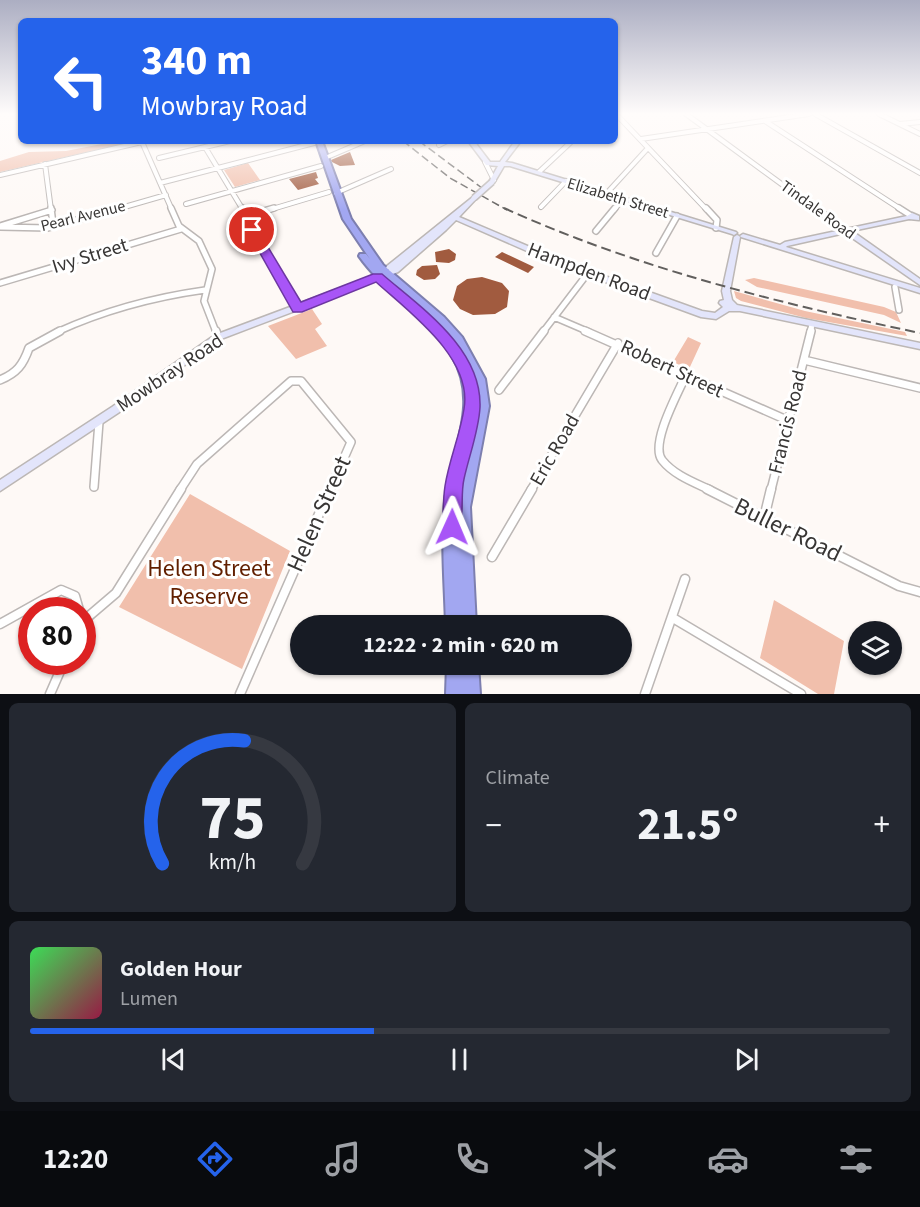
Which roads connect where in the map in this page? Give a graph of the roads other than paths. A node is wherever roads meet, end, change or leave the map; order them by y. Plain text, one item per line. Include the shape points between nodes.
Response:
1 (124, 146) edge
2 (146, 146) edge
3 (298, 146) edge
4 (317, 146) edge
5 (354, 146) edge
6 (475, 146) edge
7 (514, 146) edge
8 (566, 146) edge
9 (731, 146) edge
10 (805, 146) edge
11 (873, 146) edge
12 (205, 147) joint
13 (648, 147) joint
14 (159, 159) dead end
15 (323, 162) junction
16 (485, 162) junction
17 (45, 164) junction
18 (503, 164) junction
19 (217, 168) junction
20 (391, 169) dead end
21 (538, 172) junction
22 (920, 173) edge
23 (0, 175) edge
24 (493, 181) junction
25 (566, 181) junction
26 (160, 183) junction
27 (232, 191) junction
28 (333, 193) junction
29 (606, 194) junction
30 (165, 195) junction
31 (623, 199) junction
32 (129, 203) dead end
33 (186, 204) dead end
34 (542, 207) dead end
35 (52, 210) junction
36 (677, 216) junction
37 (914, 216) edge
38 (454, 217) junction
39 (0, 226) edge
40 (716, 228) junction
41 (181, 229) junction
42 (252, 230) dead end
43 (596, 231) dead end
44 (847, 231) junction
45 (738, 236) junction
46 (782, 249) junction
47 (656, 254) dead end
48 (588, 273) junction
49 (382, 274) junction
50 (918, 281) edge
51 (0, 283) edge
52 (906, 286) junction
53 (895, 287) dead end
54 (206, 290) junction
55 (920, 291) edge
56 (730, 305) junction
57 (298, 308) junction
58 (899, 310) dead end
59 (554, 317) junction
60 (812, 325) junction
61 (218, 337) junction
62 (618, 343) junction
63 (920, 346) edge
64 (804, 360) junction
65 (685, 377) junction
66 (0, 380) edge
67 (920, 388) edge
68 (499, 390) dead end
69 (789, 421) junction
70 (99, 422) junction
71 (0, 486) edge
72 (94, 488) dead end
73 (764, 518) junction
74 (492, 557) dead end
75 (686, 579) dead end
76 (920, 592) edge
77 (48, 597) edge
78 (76, 597) edge
79 (96, 610) edge
80 (18, 614) edge
81 (454, 615) edge
82 (468, 615) edge
83 (673, 618) junction
84 (0, 624) edge
85 (58, 675) edge
86 (455, 675) edge
87 (470, 675) edge
88 (50, 694) edge
89 (240, 694) edge
90 (455, 694) edge
91 (471, 694) edge
92 (645, 694) edge
93 (801, 694) edge

1 - 17 street
2 - 26 street
3 - 19 street
4 - 15 highway
5 - 15 street
6 - 16 street
7 - 18 street, Mowbray Road
8 - 21 street
9 - 44 street, Tindale Road
10 - 37 street
11 - 22 street
12 - 14 street
12 - 19 street
13 - 29 street
13 - 40 street via 717,220
15 - 27 street
15 - 28 highway
16 - 18 street, Elizabeth Street
16 - 24 street
17 - 23 street
17 - 35 street
18 - 21 street, Elizabeth Street
18 - 24 street, Mowbray Road
19 - 26 street
19 - 27 street
20 - 28 street
21 - 25 street, Elizabeth Street
24 - 38 street, Mowbray Road, bridge
25 - 29 street, Elizabeth Street
25 - 34 street
26 - 30 street
27 - 28 street via 247,216
27 - 33 street
28 - 49 highway via 338,216
29 - 31 street, Elizabeth Street
30 - 39 street, Pearl Avenue via 48,228
30 - 41 street
31 - 36 street, Elizabeth Street
31 - 43 street
32 - 35 street, Pearl Avenue via 52,224
35 - 39 street
36 - 40 street, Elizabeth Street
36 - 47 street
37 - 44 street
38 - 48 street, Hampden Road
38 - 49 street, Mowbray Road
40 - 45 street, Elizabeth Street
41 - 51 street, Ivy Street
41 - 54 street via 199,241 212,269
42 - 57 street
44 - 46 street via 786,244
44 - 50 street, Tindale Road
45 - 46 street, Elizabeth Street
45 - 56 street via 726,291
46 - 52 street, Elizabeth Street
48 - 56 street, Hampden Road via 707,316 716,316
48 - 59 street
49 - 57 main road, Mowbray Road
49 - 81 highway via 445,337 471,386 471,419 452,500
49 - 82 highway via 440,320 458,340 481,386 481,421 463,507
50 - 52 street
52 - 55 street, Elizabeth Street
53 - 58 street
54 - 61 street via 205,307
54 - 66 street via 175,294 70,326 29,348 24,363 14,374
56 - 60 street, Hampden Road
57 - 61 street, Mowbray Road
59 - 62 street, Robert Street
59 - 68 street
60 - 63 street, Hampden Road
60 - 64 street, Francis Road
61 - 70 street, Mowbray Road
62 - 65 street, Robert Street
62 - 74 street, Eric Road
64 - 67 street
64 - 69 street, Francis Road
65 - 69 street, Robert Street
65 - 73 street, Buller Road via 658,437 657,452 681,476
69 - 73 street, Francis Road
70 - 71 street, Mowbray Road
70 - 72 street
73 - 76 street, Buller Road via 899,586
75 - 83 street
77 - 78 street via 61,590
79 - 89 street, Helen Street via 116,592 197,464 291,381 301,381 351,442
80 - 84 street
83 - 92 street
83 - 93 street
85 - 88 street
86 - 90 highway
87 - 91 highway

